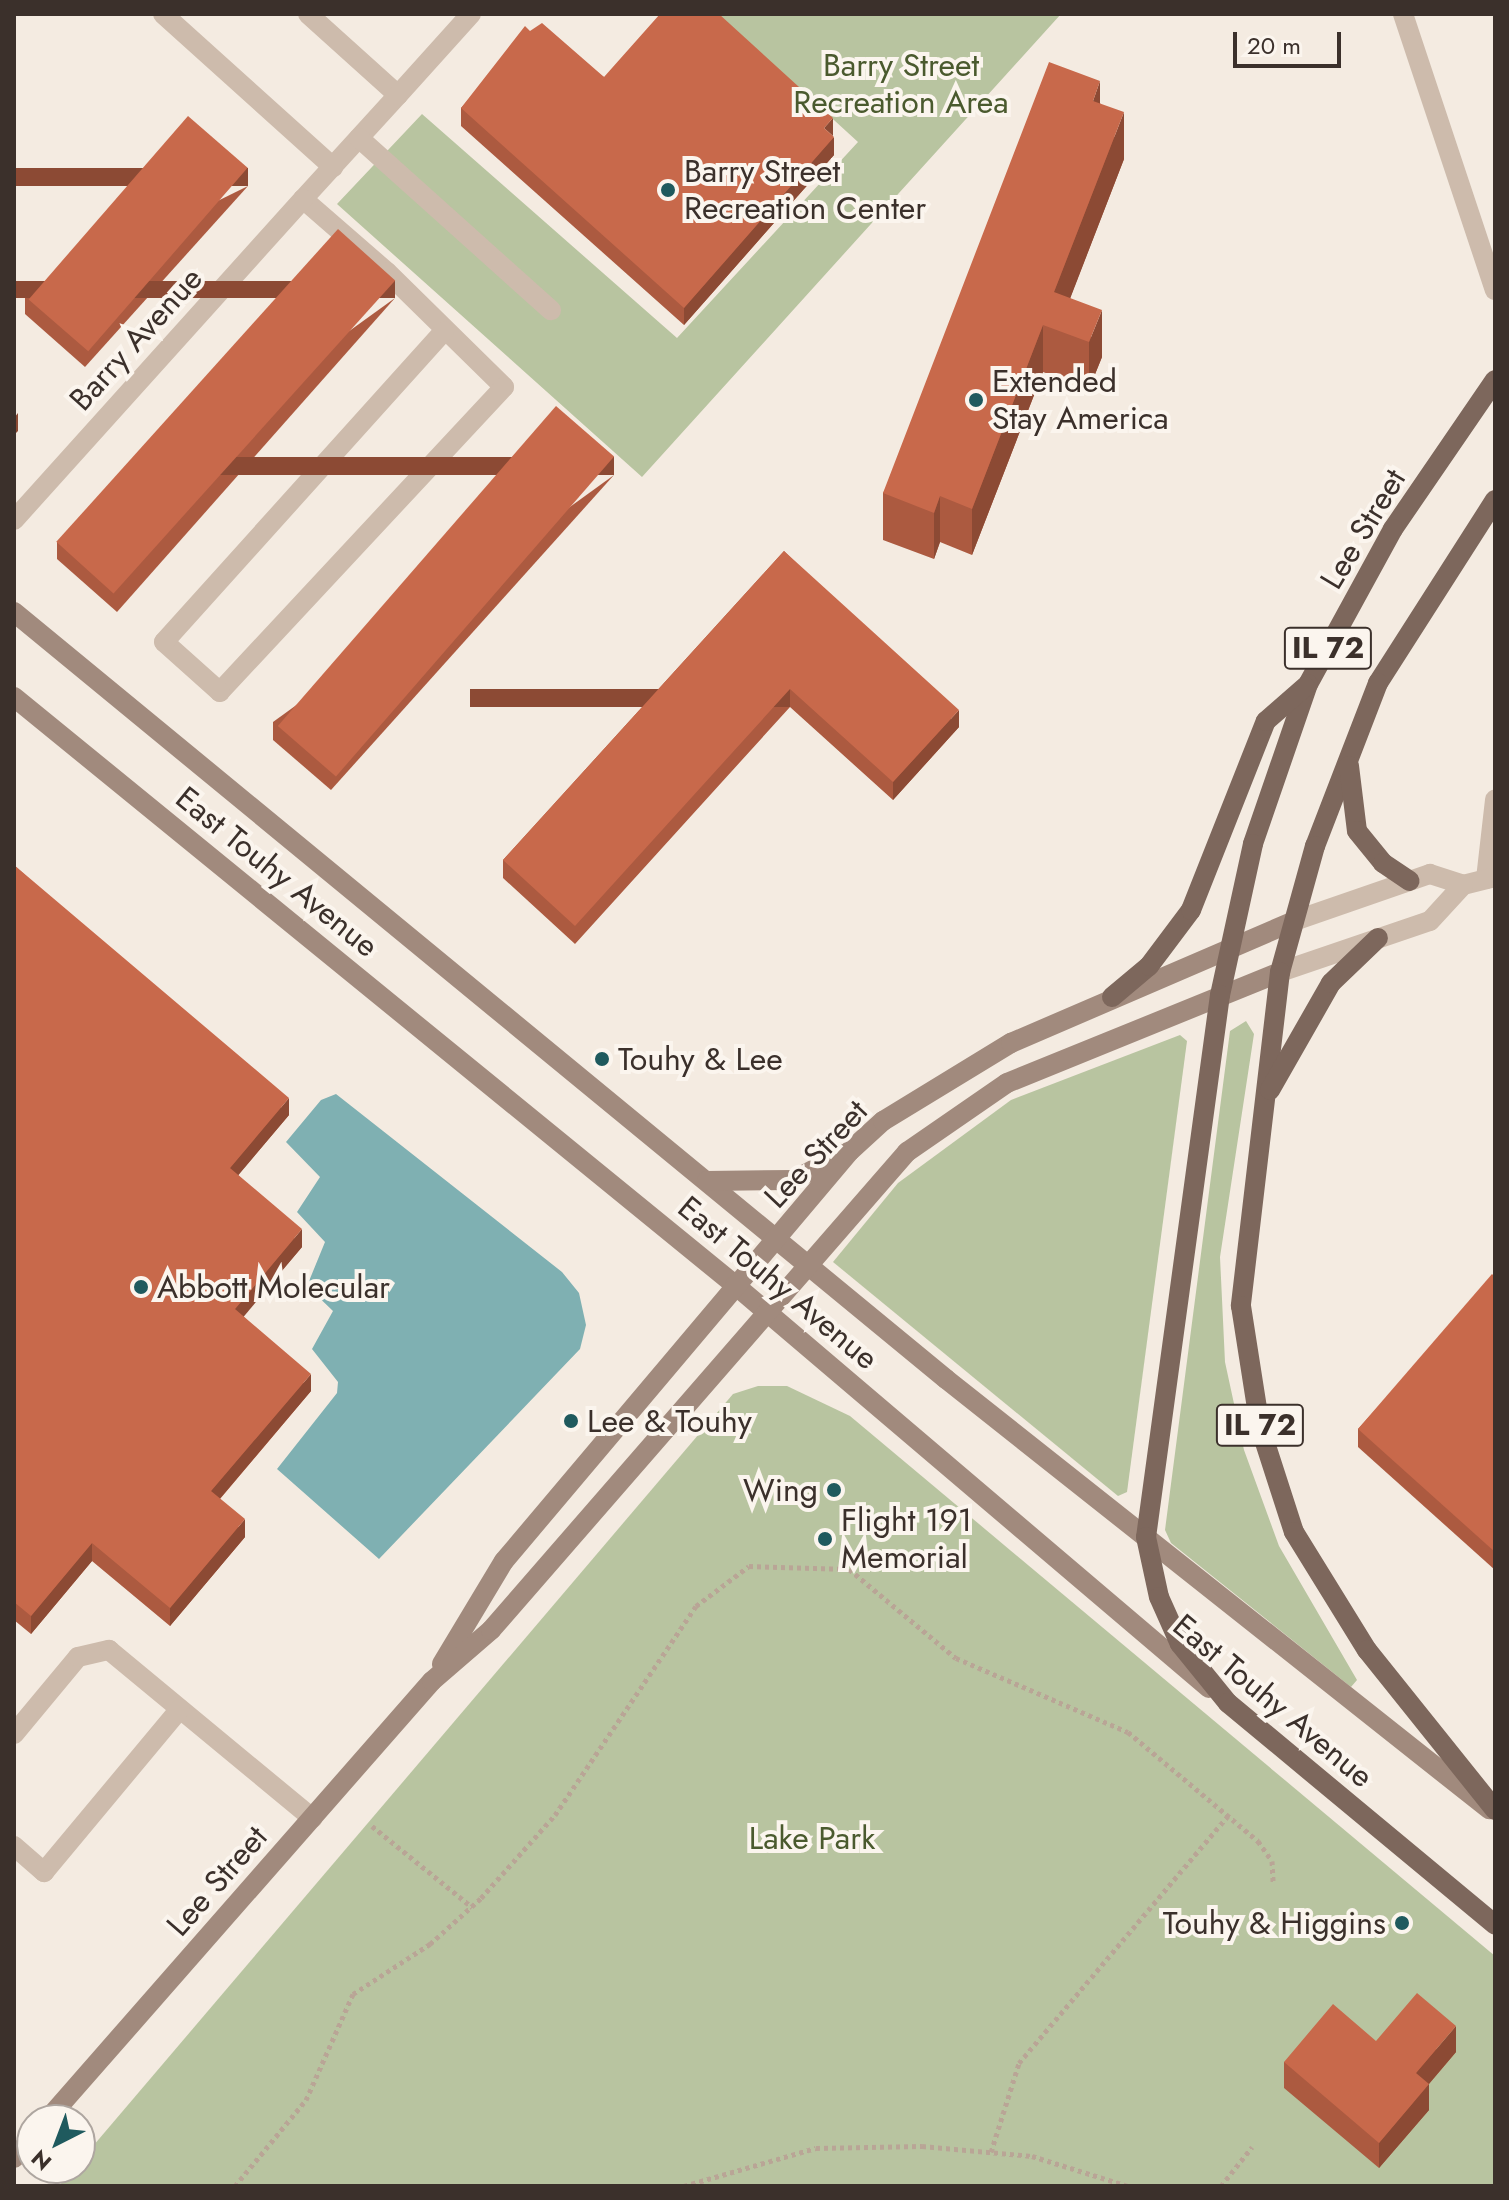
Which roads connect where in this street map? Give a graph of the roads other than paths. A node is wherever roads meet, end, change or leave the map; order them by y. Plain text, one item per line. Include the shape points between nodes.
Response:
1 (163, 14) edge
2 (308, 14) edge
3 (471, 14) edge
4 (1403, 14) edge
5 (398, 95) junction
6 (359, 138) junction
7 (333, 167) junction
8 (303, 199) junction
9 (1495, 290) edge
10 (551, 310) dead end
11 (444, 331) junction
12 (1495, 380) edge
13 (1495, 500) edge
14 (14, 520) edge
15 (14, 612) edge
16 (1308, 684) junction
17 (14, 697) edge
18 (1349, 752) junction
19 (1495, 800) edge
20 (1490, 878) edge
21 (1410, 881) junction
22 (1463, 885) junction
23 (1294, 921) junction
24 (1378, 938) junction
25 (1231, 948) junction
26 (1280, 972) junction
27 (1220, 995) junction
28 (1112, 997) junction
29 (1261, 1108) junction
30 (850, 1151) junction
31 (707, 1181) junction
32 (778, 1239) junction
33 (807, 1263) junction
34 (735, 1285) junction
35 (766, 1311) junction
36 (1146, 1537) junction
37 (432, 1681) junction
38 (1228, 1703) junction
39 (180, 1709) junction
40 (14, 1734) edge
41 (1495, 1812) edge
42 (312, 1818) junction
43 (14, 1846) edge
44 (1495, 1925) edge
45 (61, 2104) edge

1 - 7 street
2 - 5 street
3 - 5 street
4 - 9 street
5 - 6 street, Barry Avenue
6 - 7 street, Barry Avenue
6 - 10 street
7 - 8 street, Barry Avenue
8 - 11 street
8 - 14 street, Barry Avenue
11 - 11 street via 164,642 220,692 504,387
12 - 16 main road, Lee Street / IL 72 via 1393,529
13 - 18 main road, IL 72 via 1394,656
15 - 31 main road, East Touhy Avenue
16 - 25 main road, Lee Street / IL 72 via 1253,844
16 - 28 main road via 1266,721 1191,910 1149,966
17 - 34 main road, East Touhy Avenue
18 - 21 main road via 1357,831
18 - 23 main road, IL 72
19 - 20 street
20 - 22 street
21 - 22 street via 1430,874
21 - 23 street
22 - 24 street via 1430,921
23 - 25 main road, Lee Street
23 - 26 main road, IL 72
24 - 26 street
24 - 29 main road via 1354,954 1305,1020
25 - 27 main road, Lee Street / IL 72
25 - 28 main road, Lee Street
26 - 27 main road, Lee Street
26 - 29 main road, IL 72
27 - 33 main road, Lee Street via 1007,1083 907,1152
27 - 36 main road, IL 72
28 - 30 main road, Lee Street via 957,1072
29 - 41 main road, IL 72 via 1241,1306 1273,1478 1320,1580
30 - 31 main road via 794,1180
30 - 32 main road, Lee Street
31 - 32 main road, East Touhy Avenue
32 - 33 main road, East Touhy Avenue
32 - 34 main road, Lee Street
33 - 35 main road, Lee Street
33 - 36 main road, East Touhy Avenue
34 - 35 main road, East Touhy Avenue
34 - 37 main road, Lee Street via 504,1561
35 - 37 main road, Lee Street via 491,1630
35 - 38 main road, East Touhy Avenue
36 - 38 main road, IL 72 via 1159,1597 1180,1644
36 - 41 main road, East Touhy Avenue
37 - 42 main road, Lee Street
38 - 44 main road, East Touhy Avenue / IL 72
39 - 40 street via 109,1650 78,1657
39 - 42 street
39 - 43 street via 44,1872
42 - 45 main road, Lee Street

